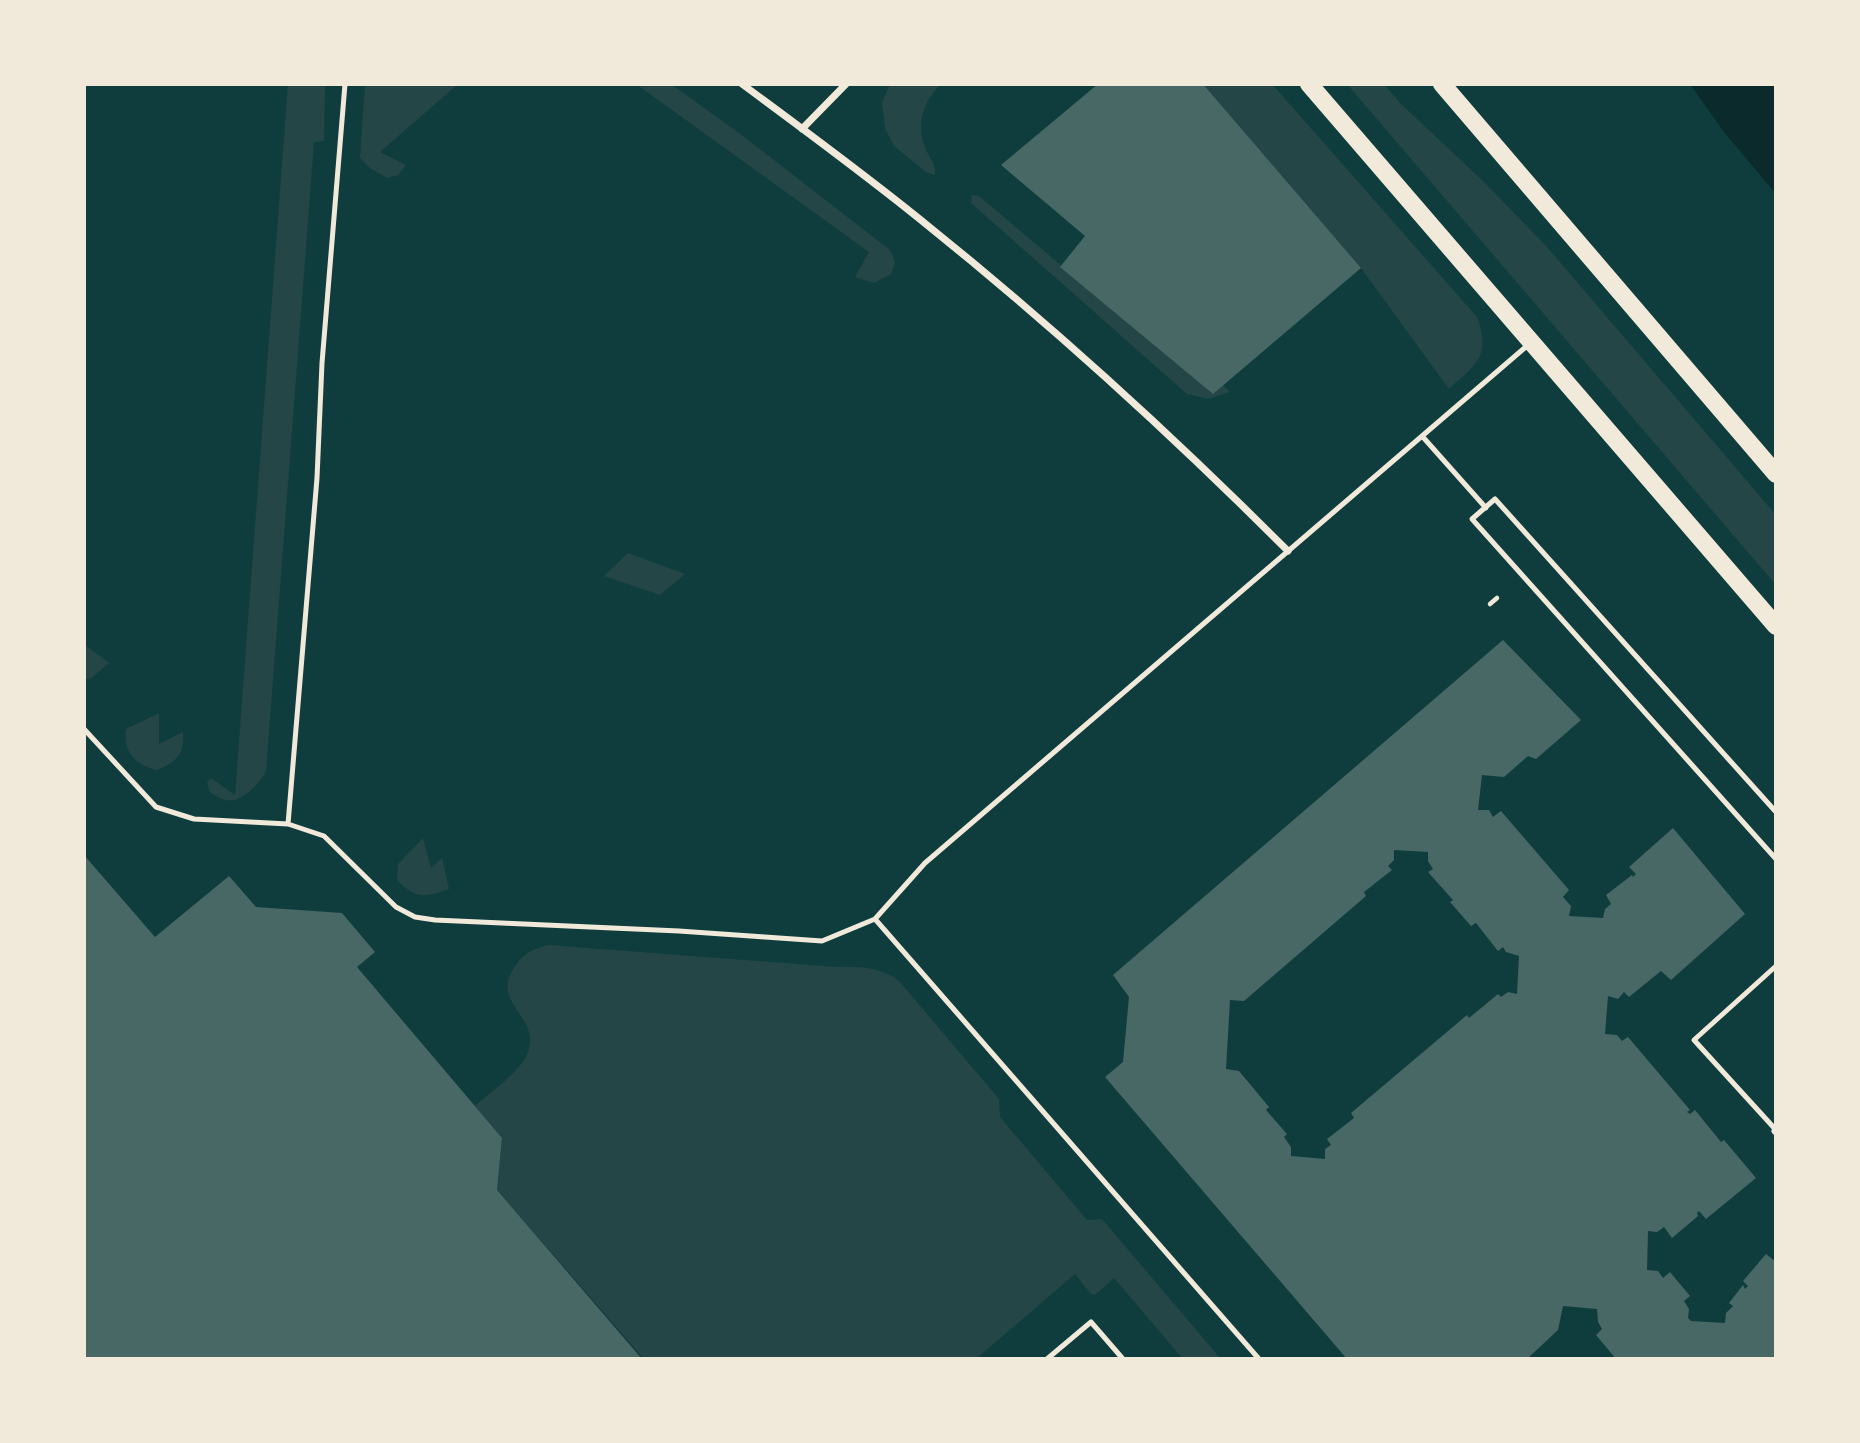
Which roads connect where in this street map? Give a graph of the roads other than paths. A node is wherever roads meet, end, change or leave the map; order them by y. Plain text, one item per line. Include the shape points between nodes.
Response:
1 (345, 84) edge
2 (742, 84) edge
3 (846, 84) edge
4 (1310, 84) edge
5 (1441, 84) edge
6 (802, 129) junction
7 (1531, 342) junction
8 (1422, 436) junction
9 (1776, 474) edge
10 (1486, 508) junction
11 (1288, 551) junction
12 (1776, 626) edge
13 (84, 729) edge
14 (1776, 812) edge
15 (288, 824) junction
16 (1776, 859) edge
17 (875, 919) junction
18 (1776, 966) edge
19 (1776, 1131) edge
20 (1047, 1359) edge
21 (1123, 1359) edge
22 (1259, 1359) edge

1 - 15 lane
2 - 6 street
3 - 6 street
4 - 7 main road
5 - 9 main road
6 - 11 street via 926,223 1085,358
7 - 8 lane
7 - 12 main road
8 - 10 lane
8 - 11 lane
10 - 14 lane via 1495,499
10 - 16 lane via 1472,519
11 - 17 lane via 925,863
13 - 15 lane via 156,807 194,819
15 - 17 lane via 324,836 396,907 415,917 822,941
17 - 22 lane
18 - 19 lane via 1694,1040
20 - 21 lane via 1091,1322

